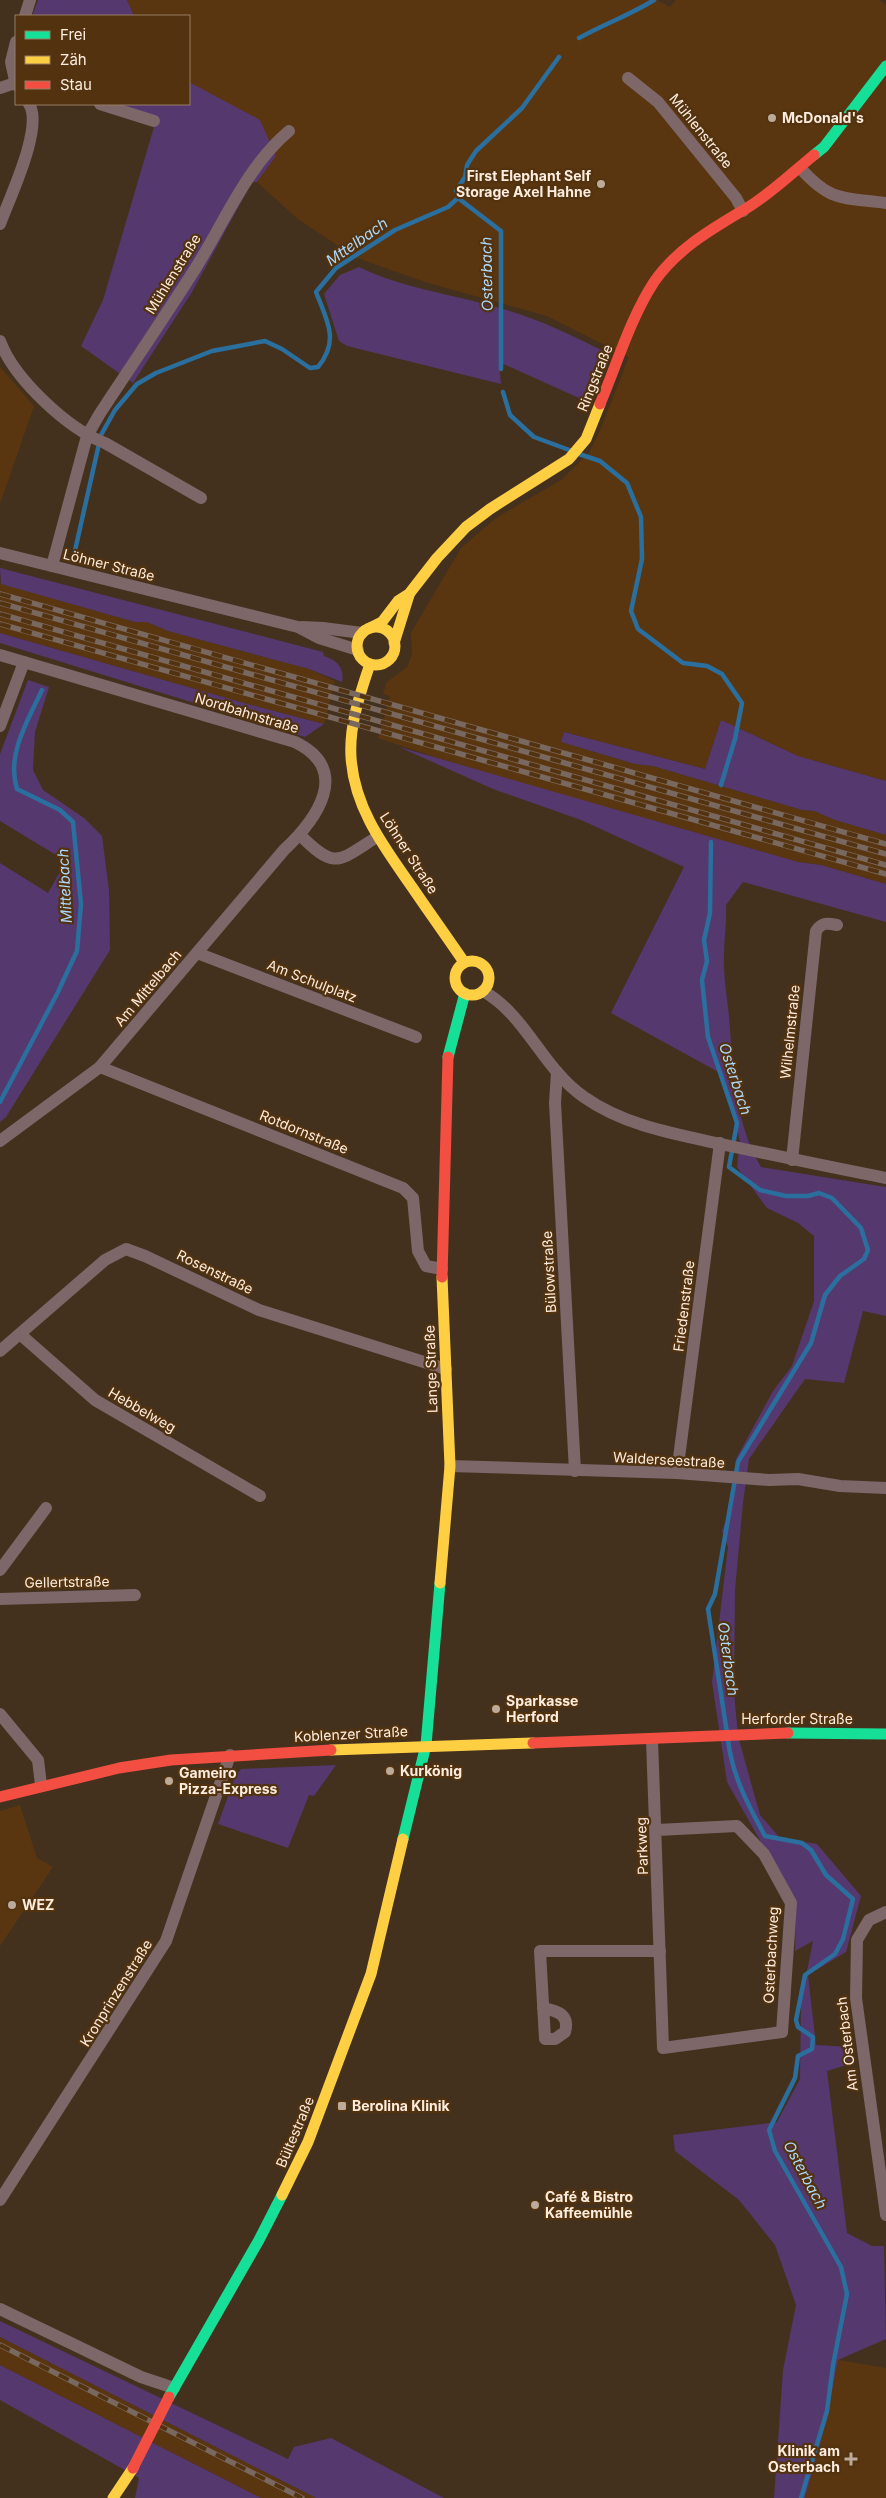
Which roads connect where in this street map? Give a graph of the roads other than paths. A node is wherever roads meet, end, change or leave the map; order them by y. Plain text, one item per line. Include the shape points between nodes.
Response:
1 (30, 0) edge
2 (25, 15) edge
3 (15, 46) edge
4 (886, 66) edge
5 (883, 73) edge
6 (628, 78) dead end
7 (15, 80) edge
8 (15, 84) edge
9 (0, 88) edge
10 (30, 105) edge
11 (103, 105) edge
12 (154, 121) dead end
13 (289, 131) dead end
14 (800, 168) junction
15 (886, 203) edge
16 (744, 211) junction
17 (0, 224) edge
18 (0, 341) edge
19 (88, 436) junction
20 (201, 498) dead end
21 (0, 553) edge
22 (52, 566) junction
23 (409, 594) junction
24 (298, 627) junction
25 (366, 631) junction
26 (394, 643) junction
27 (358, 650) junction
28 (0, 655) edge
29 (24, 662) junction
30 (370, 664) junction
31 (0, 726) edge
32 (300, 835) junction
33 (378, 837) junction
34 (837, 925) dead end
35 (197, 953) junction
36 (464, 962) junction
37 (483, 991) junction
38 (465, 993) junction
39 (416, 1038) dead end
40 (100, 1067) junction
41 (557, 1072) junction
42 (0, 1141) edge
43 (725, 1145) junction
44 (792, 1160) junction
45 (886, 1178) edge
46 (442, 1269) junction
47 (21, 1335) junction
48 (0, 1351) edge
49 (446, 1369) junction
50 (450, 1466) junction
51 (574, 1471) junction
52 (677, 1473) junction
53 (886, 1488) edge
54 (260, 1496) dead end
55 (46, 1508) dead end
56 (0, 1570) edge
57 (135, 1595) dead end
58 (0, 1599) edge
59 (0, 1714) edge
60 (886, 1734) edge
61 (708, 1736) joint
62 (652, 1740) junction
63 (426, 1745) junction
64 (230, 1755) junction
65 (42, 1785) junction
66 (0, 1797) edge
67 (657, 1830) junction
68 (886, 1912) edge
69 (660, 1951) junction
70 (543, 2008) dead end
71 (663, 2048) joint
72 (0, 2200) edge
73 (886, 2215) edge
74 (0, 2309) edge
75 (172, 2393) junction
76 (113, 2498) edge

1 - 2 street
3 - 7 street via 11,62
4 - 5 street, Ringstraße
5 - 14 street, Ringstraße via 824,147
6 - 16 street, Mühlenstraße via 658,102
8 - 9 street
10 - 17 street via 33,130 29,148
11 - 12 street
13 - 19 street, Mühlenstraße via 272,145 248,180 195,269 98,415
14 - 15 street via 818,188 836,197
14 - 16 street, Ringstraße
16 - 23 street, Ringstraße via 703,234 679,254 655,281 639,309 586,439 569,459 466,527
18 - 19 street via 6,358 32,390
19 - 20 street
19 - 22 street, Mühlenstraße
21 - 22 street, Löhner Straße
22 - 24 street, Löhner Straße
23 - 25 street, Ringstraße via 398,601 382,622
23 - 26 street, Ringstraße via 395,629
24 - 25 street, Löhner Straße
24 - 27 street, Löhner Straße via 319,638
25 - 26 street via 382,629
25 - 27 street via 357,644
26 - 30 street via 388,660
27 - 30 street
28 - 29 street, Nordbahnstraße
29 - 31 street
29 - 32 street, Nordbahnstraße via 303,746 318,761 325,789 315,817
30 - 33 street, Löhner Straße via 356,707 351,753 358,795
32 - 33 street via 319,854 334,859 346,856
32 - 35 street, Am Mittelbach
33 - 36 street, Löhner Straße
34 - 44 street, Wilhelmstraße via 820,925 816,931
35 - 39 street, Am Schulplatz
35 - 40 street, Am Mittelbach
36 - 37 street via 475,961 484,967 488,982
36 - 38 street via 456,970 455,981
37 - 38 street via 474,995
37 - 41 street via 510,1013
38 - 46 street, Lange Straße via 446,1064
40 - 42 street, Am Mittelbach
40 - 46 street, Rotdornstraße via 403,1188 413,1198 418,1251 426,1266
41 - 43 street via 584,1098 614,1114 653,1128
41 - 51 street, Bülowstraße via 554,1103
43 - 44 street
43 - 52 street, Friedenstraße
44 - 45 street
46 - 49 street, Lange Straße
47 - 48 street, Rosenstraße
47 - 49 street, Rosenstraße via 105,1260 126,1249 259,1310
47 - 54 street, Hebbelweg via 95,1400
49 - 50 street, Lange Straße
50 - 51 street, Walderseestraße
50 - 63 street, Lange Straße
51 - 52 street, Walderseestraße
52 - 53 street, Walderseestraße via 798,1479 840,1486
55 - 56 street
57 - 58 street, Gellertstraße
59 - 65 street via 38,1760
60 - 61 street, Herforder Straße
61 - 62 street, Koblenzer Straße
62 - 63 street, Koblenzer Straße
62 - 67 street, Parkweg
63 - 64 street, Koblenzer Straße
63 - 75 street, Bültestraße via 371,1974 308,2142 259,2240
64 - 65 street, Koblenzer Straße via 154,1762
64 - 72 street, Kronprinzenstraße via 166,1941
65 - 66 street, Koblenzer Straße
67 - 69 street, Parkweg
67 - 71 street, Osterbachweg via 737,1826 764,1854 791,1903 782,2032
68 - 73 street, Am Osterbach via 869,1920 857,1940 856,1998
69 - 70 street via 540,1951
69 - 71 street, Parkweg
74 - 75 street
75 - 76 street, Bültestraße, bridge via 133,2468

